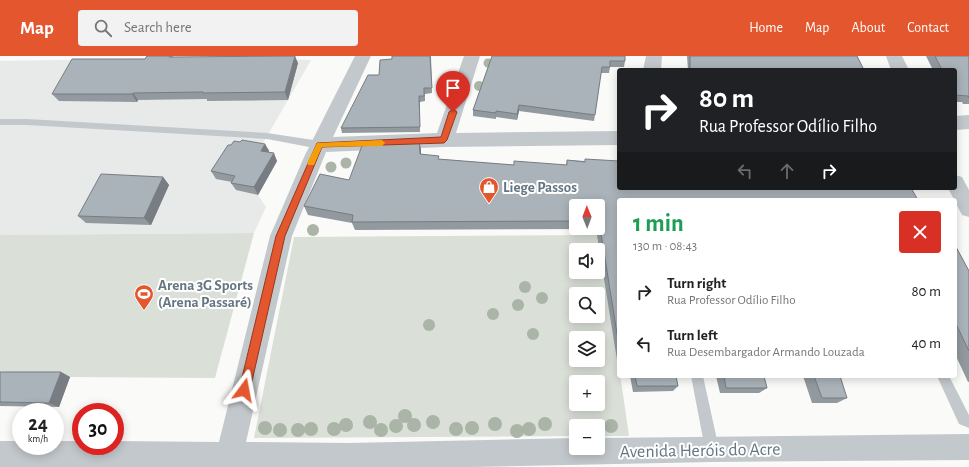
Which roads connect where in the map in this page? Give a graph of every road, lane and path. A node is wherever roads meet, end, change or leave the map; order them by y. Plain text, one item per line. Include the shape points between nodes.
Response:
1 (363, 56) edge
2 (472, 56) edge
3 (654, 56) edge
4 (894, 56) edge
5 (652, 68) edge
6 (899, 68) edge
7 (0, 122) edge
8 (969, 122) edge
9 (957, 123) edge
10 (617, 138) edge
11 (444, 140) junction
12 (320, 145) junction
13 (957, 187) edge
14 (969, 209) edge
15 (697, 378) edge
16 (944, 378) edge
17 (969, 422) edge
18 (969, 447) edge
19 (712, 449) junction
20 (0, 454) edge
21 (229, 456) junction
22 (347, 461) edge

1 - 12 street
2 - 11 street
3 - 5 street
4 - 6 street
7 - 12 lane via 267,136
8 - 9 street
10 - 11 street
11 - 12 street
12 - 21 street via 281,236
13 - 14 street
15 - 19 lane
16 - 17 lane via 964,419
18 - 19 street, Avenida Heróis do Acre
19 - 22 street, Avenida Heróis do Acre
20 - 21 street, Avenida Heróis do Acre
21 - 22 street, Avenida Heróis do Acre

